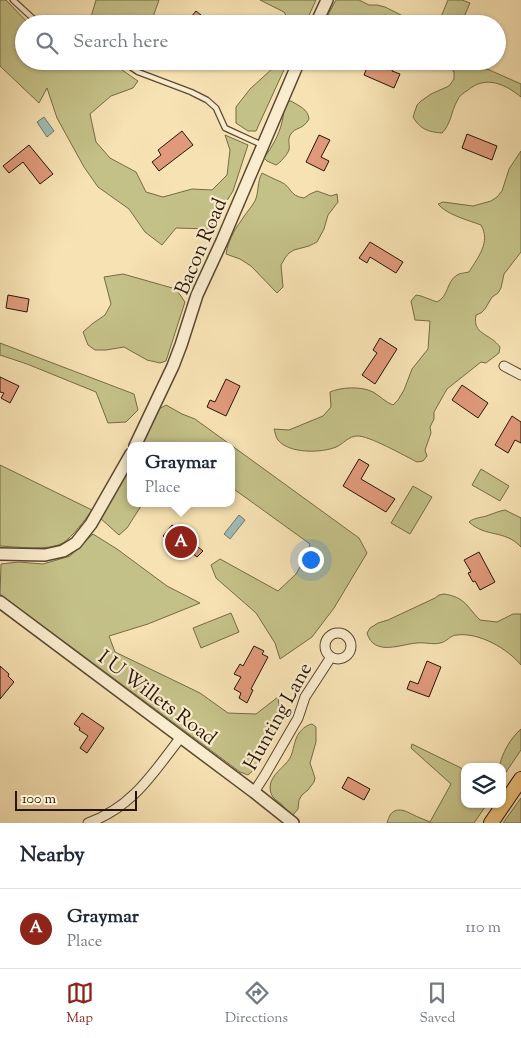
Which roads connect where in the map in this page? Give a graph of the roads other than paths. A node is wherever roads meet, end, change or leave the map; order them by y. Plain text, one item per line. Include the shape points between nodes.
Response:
1 (13, 0) edge
2 (327, 0) edge
3 (29, 15) edge
4 (320, 15) edge
5 (135, 70) edge
6 (296, 70) edge
7 (263, 146) junction
8 (504, 366) dead end
9 (521, 375) edge
10 (137, 442) edge
11 (127, 461) edge
12 (0, 554) edge
13 (0, 602) edge
14 (331, 657) dead end
15 (182, 738) junction
16 (521, 779) edge
17 (254, 792) junction
18 (88, 823) edge
19 (293, 823) edge
20 (491, 823) edge

1 - 3 lane
2 - 4 street
5 - 7 lane via 207,100 216,108 226,128
6 - 7 street, Bacon Road
7 - 10 street, Bacon Road via 197,295 173,366
8 - 9 street
11 - 12 street via 91,524 76,543 64,551 45,555
13 - 15 street, I U Willets Road
14 - 17 street, Hunting Lane via 305,697 298,718
15 - 17 street, I U Willets Road
15 - 18 street via 142,788 114,811
16 - 20 main road
17 - 19 street, I U Willets Road

